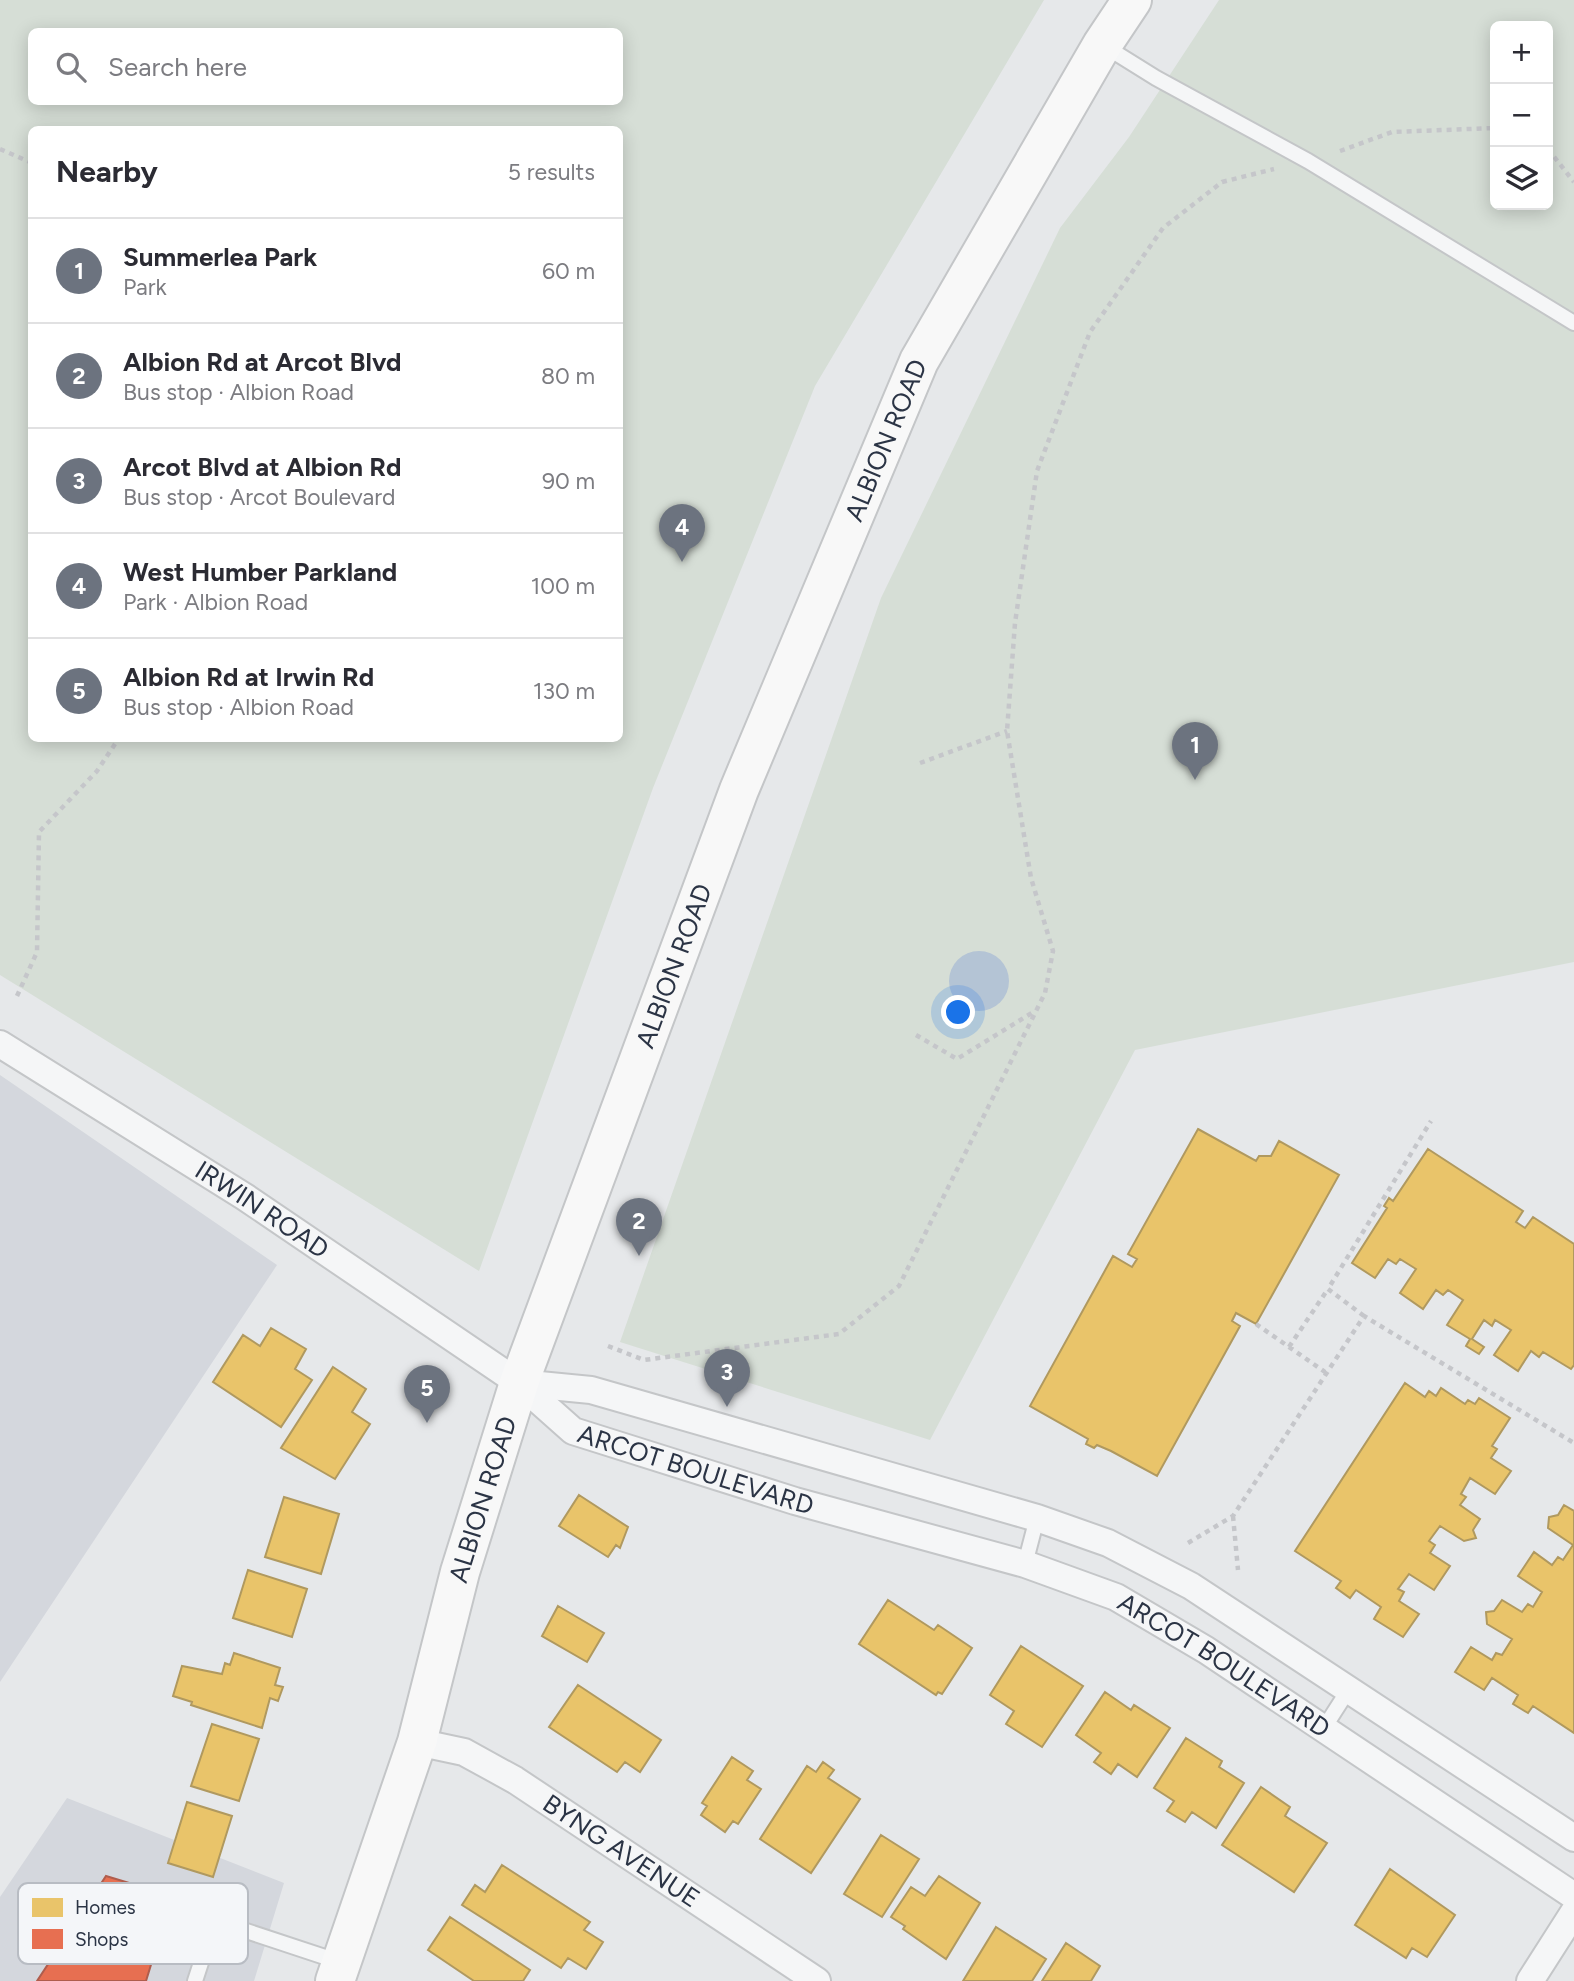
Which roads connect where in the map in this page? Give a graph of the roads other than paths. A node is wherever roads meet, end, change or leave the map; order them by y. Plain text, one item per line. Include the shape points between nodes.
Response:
1 (1132, 0) edge
2 (1102, 45) junction
3 (1574, 323) edge
4 (0, 1044) edge
5 (519, 1383) junction
6 (1037, 1518) junction
7 (1025, 1564) junction
8 (1349, 1689) junction
9 (1324, 1728) junction
10 (417, 1742) junction
11 (1574, 1838) edge
12 (1574, 1896) edge
13 (1574, 1912) edge
14 (248, 1934) edge
15 (201, 1964) edge
16 (338, 1972) edge
17 (195, 1981) edge
18 (817, 1981) edge
19 (1530, 1981) edge

1 - 2 main road, ALBION ROAD
2 - 3 lane via 1308,161
2 - 5 main road, ALBION ROAD via 919,361 739,790
4 - 5 street, IRWIN ROAD via 245,1197
5 - 6 street, ARCOT BOULEVARD via 591,1390
5 - 7 street, ARCOT BOULEVARD via 573,1431 795,1501
5 - 10 main road, ALBION ROAD via 460,1572
6 - 7 lane
6 - 8 street, ARCOT BOULEVARD via 1151,1563
7 - 9 street, ARCOT BOULEVARD via 1116,1597
8 - 9 lane
8 - 11 street, ARCOT BOULEVARD
9 - 12 street, ARCOT BOULEVARD
10 - 16 main road, ALBION ROAD
10 - 18 street, BYNG AVENUE via 464,1752 515,1780
13 - 19 street
14 - 16 lane
15 - 17 lane

